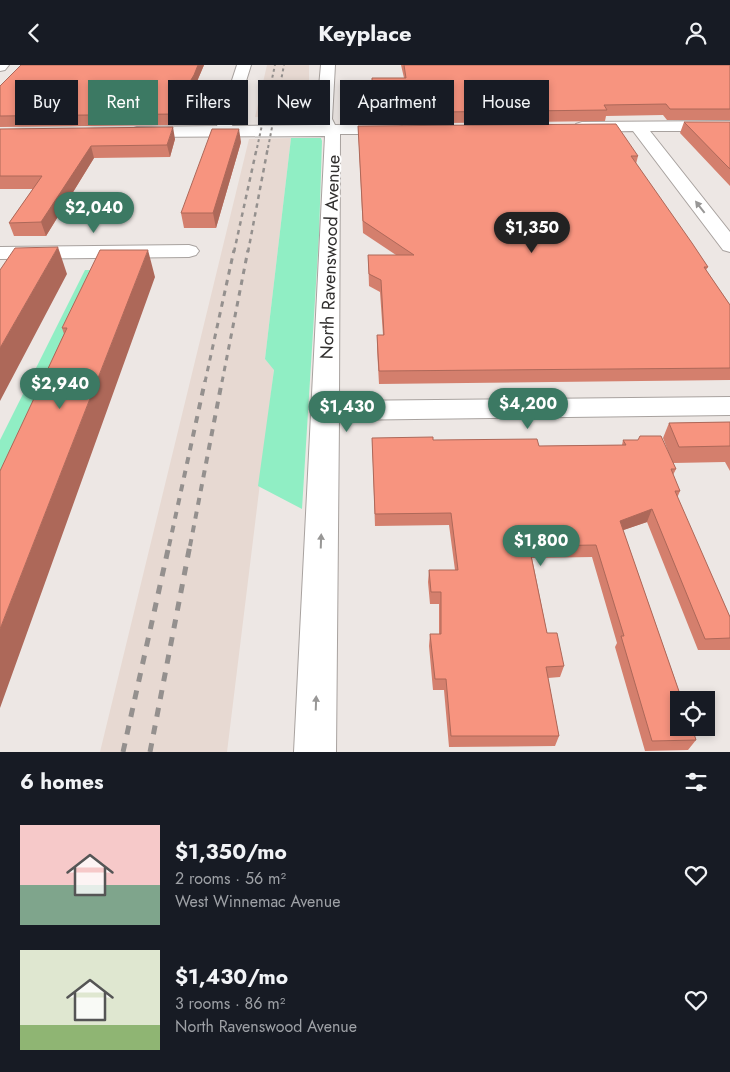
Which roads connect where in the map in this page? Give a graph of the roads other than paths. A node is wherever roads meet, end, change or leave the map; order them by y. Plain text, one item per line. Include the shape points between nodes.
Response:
1 (244, 65) edge
2 (328, 65) edge
3 (730, 126) edge
4 (570, 127) edge
5 (638, 127) junction
6 (416, 128) edge
7 (328, 129) junction
8 (223, 131) junction
9 (118, 132) edge
10 (730, 246) edge
11 (189, 251) dead end
12 (0, 253) edge
13 (730, 407) edge
14 (325, 411) junction
15 (315, 752) edge

1 - 8 street
2 - 7 street, North Ravenswood Avenue via 324,119
3 - 5 street
4 - 5 street
10 -> 5 street
6 - 7 street
7 - 8 street
7 - 14 street, North Ravenswood Avenue via 333,136
8 - 9 street
11 - 12 street
13 - 14 street
15 -> 14 street, North Ravenswood Avenue

